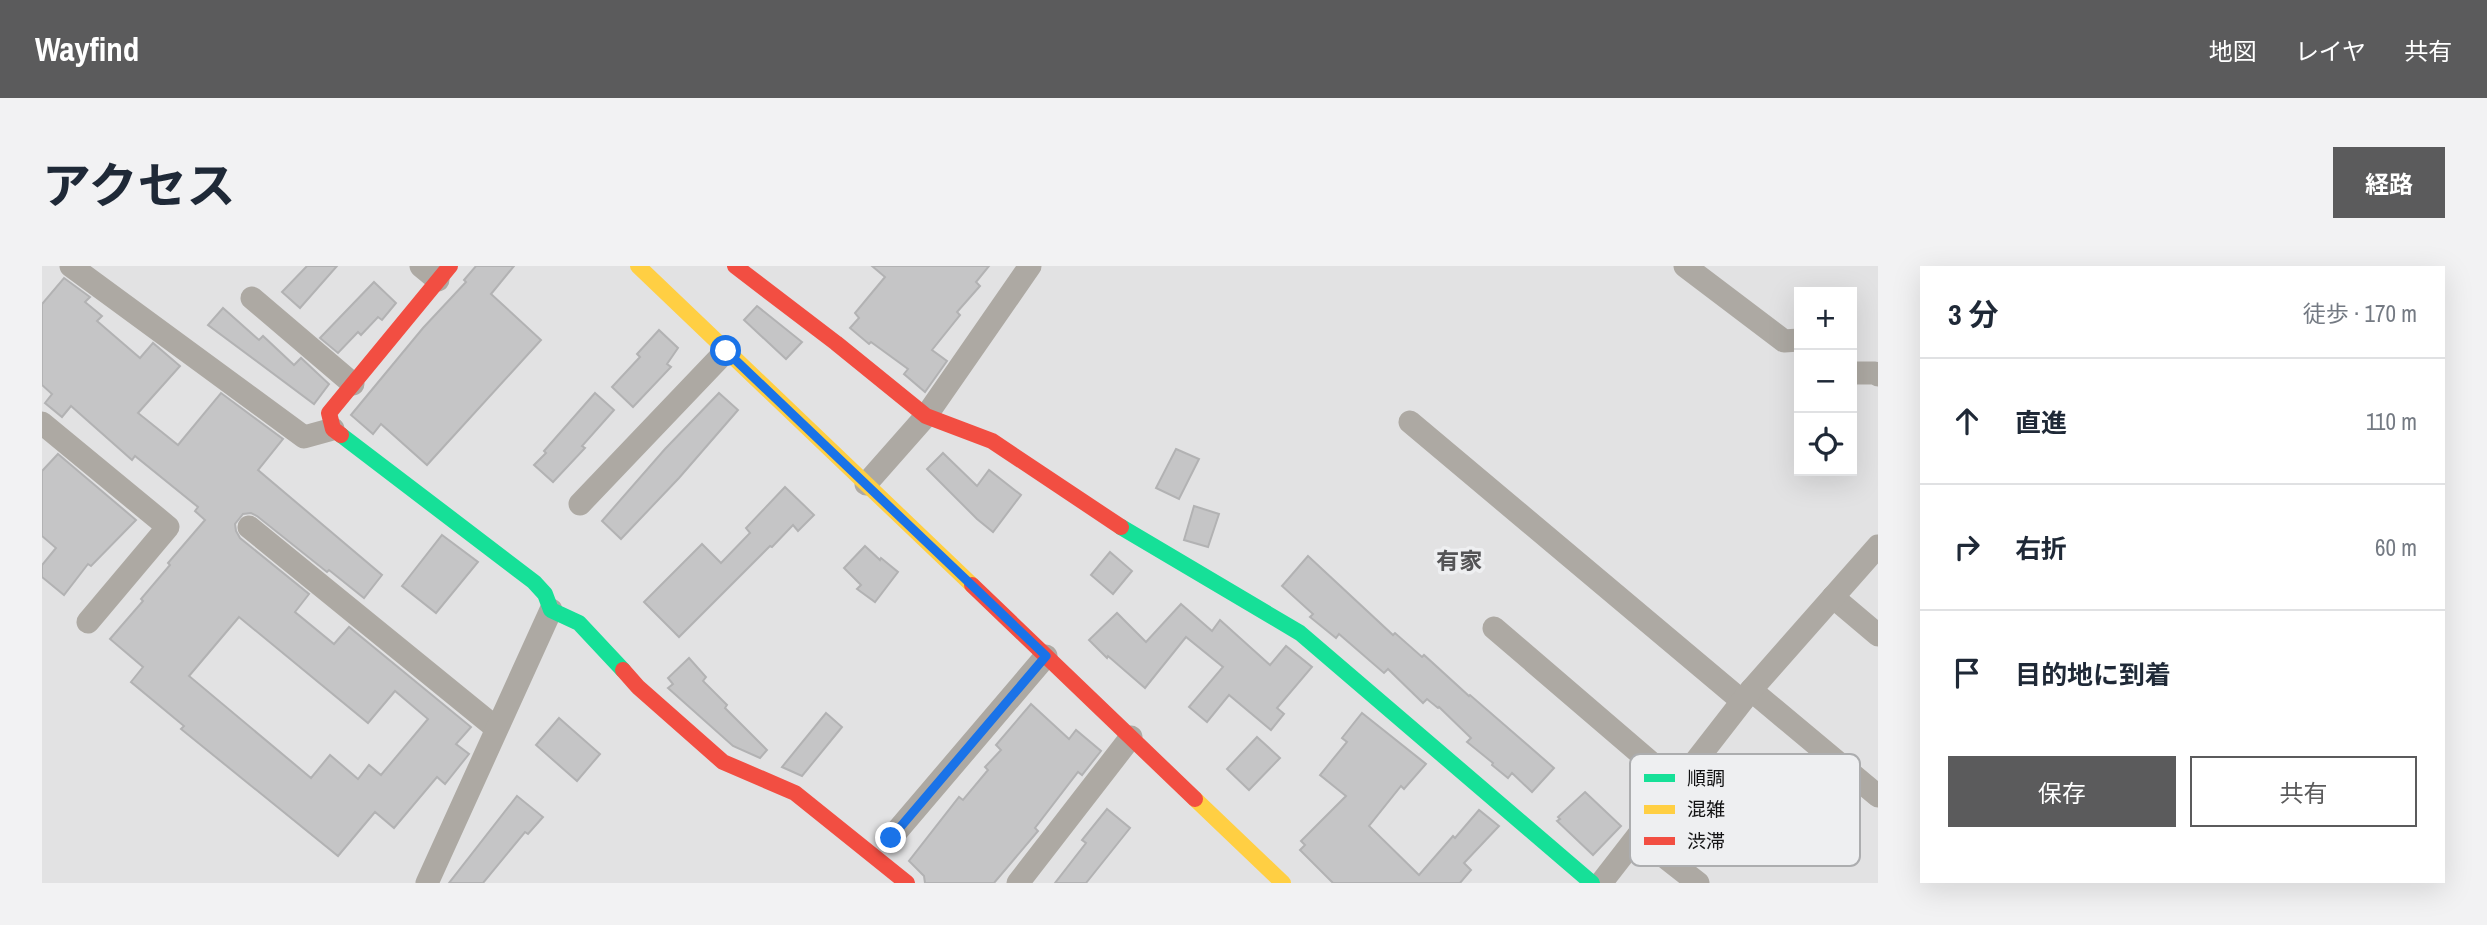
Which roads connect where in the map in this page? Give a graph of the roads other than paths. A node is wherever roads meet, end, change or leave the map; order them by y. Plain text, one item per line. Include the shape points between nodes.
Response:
1 (71, 266) edge
2 (638, 266) edge
3 (735, 266) edge
4 (1030, 266) edge
5 (1685, 266) edge
6 (436, 271) edge
7 (252, 298) dead end
8 (1794, 340) edge
9 (726, 351) junction
10 (1857, 373) edge
11 (1878, 375) edge
12 (353, 384) junction
13 (926, 416) junction
14 (1410, 422) dead end
15 (333, 429) junction
16 (46, 434) edge
17 (866, 484) junction
18 (580, 504) dead end
19 (249, 527) dead end
20 (1878, 546) edge
21 (1833, 597) junction
22 (551, 610) junction
23 (89, 622) dead end
24 (1494, 628) dead end
25 (1878, 635) edge
26 (1046, 656) junction
27 (1746, 696) junction
28 (496, 728) junction
29 (1131, 737) junction
30 (1642, 754) edge
31 (1702, 754) edge
32 (1823, 754) edge
33 (1860, 782) edge
34 (1878, 796) edge
35 (891, 838) dead end
36 (1630, 846) edge
37 (1676, 866) edge
38 (426, 883) edge
39 (907, 883) edge
40 (1018, 883) edge
41 (1283, 883) edge
42 (1592, 883) edge
43 (1601, 883) edge
44 (1698, 883) edge

1 - 15 street via 304,437
2 - 9 street
3 - 13 street
4 - 13 street
5 - 8 street via 1784,341
6 - 12 street
7 - 12 street
9 - 17 street
9 - 18 street
10 - 11 street
12 - 15 street via 329,413
13 - 17 street
13 - 42 street via 992,441 1115,524 1300,633
14 - 27 street
15 - 22 street via 534,582
16 - 23 street via 168,527
17 - 26 street
19 - 28 street
20 - 21 street
21 - 25 street
21 - 27 street
22 - 28 street
22 - 39 street via 579,623 638,687 723,762 795,793
24 - 30 street
26 - 29 street
26 - 35 street
27 - 31 street
27 - 32 street
28 - 38 street
29 - 40 street
29 - 41 street
33 - 34 street
36 - 43 street
37 - 44 street

